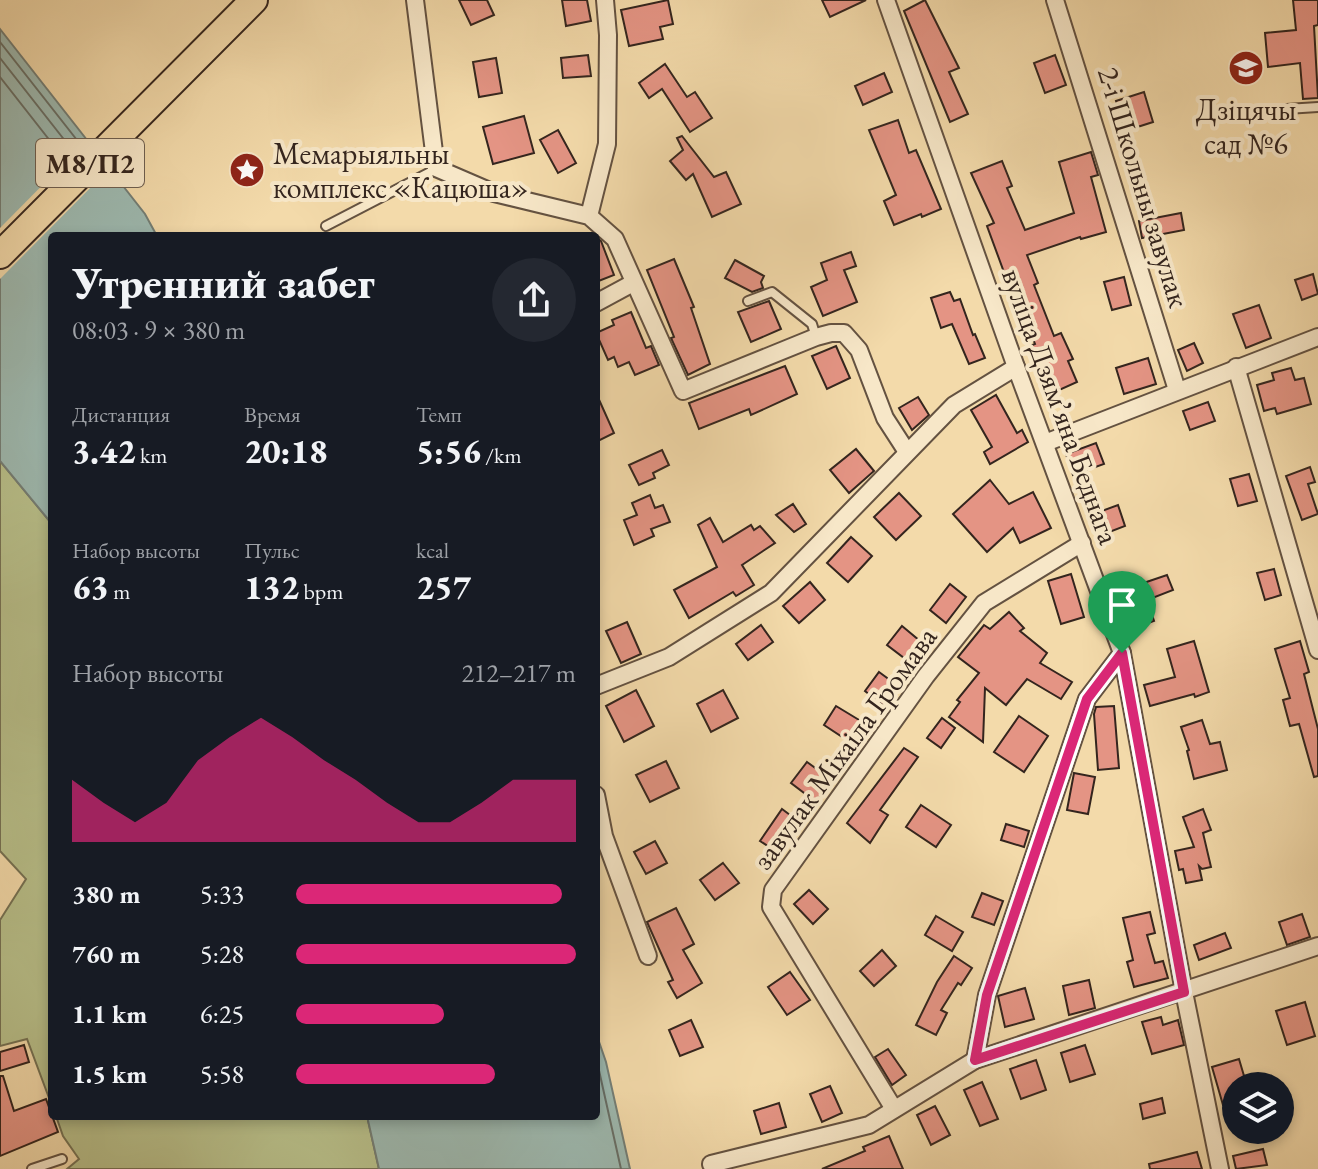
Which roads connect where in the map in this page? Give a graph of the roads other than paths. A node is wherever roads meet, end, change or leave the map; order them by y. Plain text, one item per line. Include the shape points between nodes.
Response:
1 (254, 0) edge
2 (415, 0) edge
3 (605, 0) edge
4 (886, 0) edge
5 (1055, 0) edge
6 (1318, 107) edge
7 (1271, 110) dead end
8 (436, 168) junction
9 (589, 216) junction
10 (326, 226) dead end
11 (0, 255) edge
12 (633, 283) junction
13 (600, 301) edge
14 (748, 301) dead end
15 (816, 337) junction
16 (1318, 337) edge
17 (1016, 367) junction
18 (1236, 367) junction
19 (1177, 390) junction
20 (1045, 443) junction
21 (907, 452) junction
22 (1082, 543) junction
23 (1318, 650) edge
24 (1122, 653) junction
25 (600, 684) edge
26 (600, 816) edge
27 (1318, 946) edge
28 (648, 956) dead end
29 (1184, 992) junction
30 (975, 1060) junction
31 (894, 1109) junction
32 (62, 1159) dead end
33 (711, 1164) dead end
34 (32, 1169) edge
35 (1220, 1169) edge

1 - 11 main road, М8/П2
2 - 8 street
3 - 9 street via 607,144
4 - 17 street, вуліца Дзямʼяна Беднага
5 - 19 street, 2-і Школьны завулак
6 - 7 lane
8 - 9 street via 494,193
8 - 10 lane
9 - 12 street via 615,239
12 - 13 street
12 - 15 street via 683,391
14 - 15 lane via 772,292 812,324
15 - 21 street via 844,333 859,350 885,418
16 - 18 street
17 - 20 street, вуліца Дзямʼяна Беднага
17 - 21 street via 954,405
18 - 19 street
18 - 23 street
19 - 20 street
20 - 22 street, вуліца Дзямʼяна Беднага
21 - 25 street via 771,593 669,657
22 - 24 street, вуліца Дзямʼяна Беднага
22 - 31 street, завулак Міхаіла Громава via 984,603 773,890 771,907
24 - 29 street, вуліца Дзямʼяна Беднага
24 - 30 street via 1087,699 987,995
26 - 28 street
27 - 29 street
29 - 30 street
29 - 35 street, вуліца Дзямʼяна Беднага
30 - 31 street
31 - 33 street via 869,1125
32 - 34 lane

